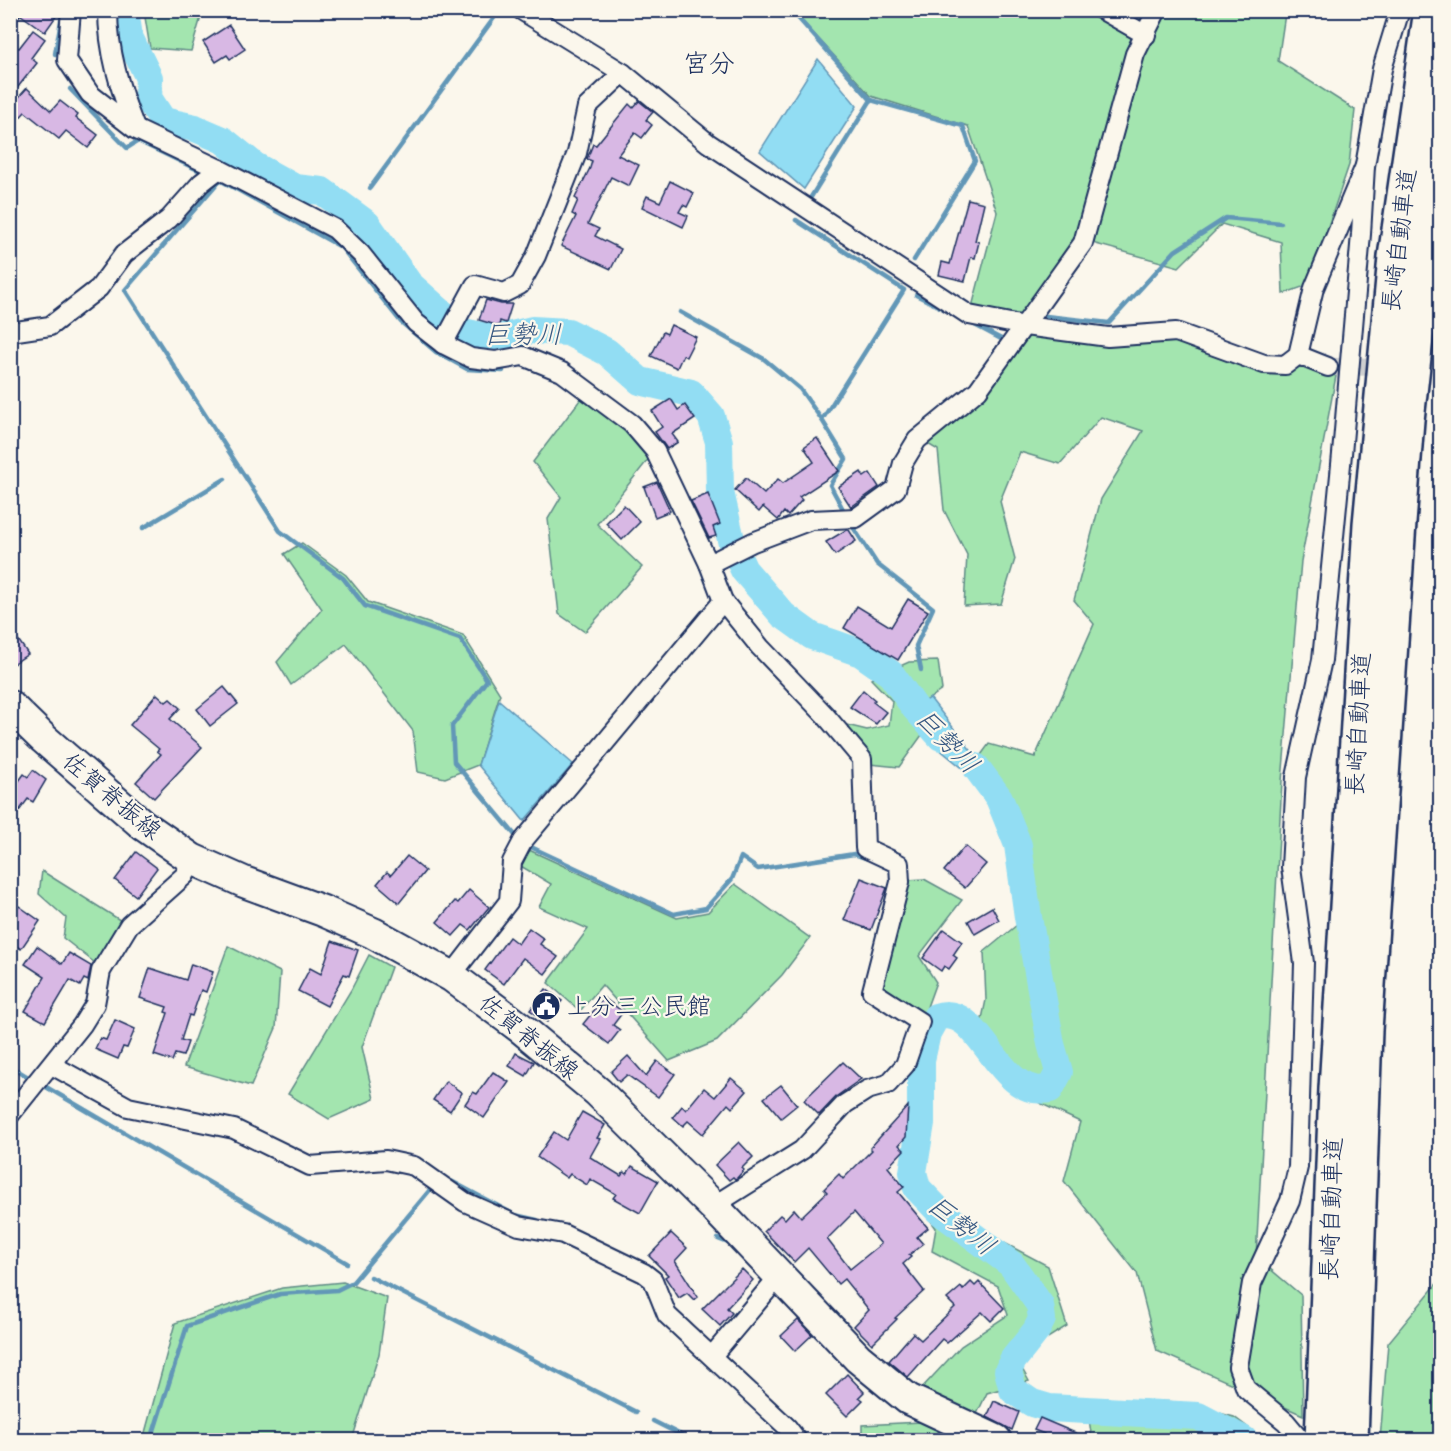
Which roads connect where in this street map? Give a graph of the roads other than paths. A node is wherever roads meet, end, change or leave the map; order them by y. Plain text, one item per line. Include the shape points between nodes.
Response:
1 (71, 10) edge
2 (108, 10) edge
3 (521, 10) edge
4 (1102, 10) edge
5 (1157, 10) edge
6 (1400, 10) edge
7 (1431, 10) edge
8 (1146, 35) junction
9 (623, 73) junction
10 (1440, 122) edge
11 (135, 129) junction
12 (1365, 166) junction
13 (219, 169) junction
14 (1024, 326) junction
15 (10, 332) edge
16 (443, 344) junction
17 (1298, 355) junction
18 (1328, 367) tunnel mouth
19 (714, 562) junction
20 (723, 601) junction
21 (10, 706) edge
22 (192, 859) junction
23 (451, 976) junction
24 (47, 1070) junction
25 (10, 1084) edge
26 (28, 1092) junction
27 (10, 1115) edge
28 (713, 1206) junction
29 (780, 1275) junction
30 (712, 1356) junction
31 (796, 1440) edge
32 (996, 1440) edge
33 (1301, 1440) edge
34 (1322, 1440) edge
35 (1351, 1440) edge

1 - 11 street via 67,60 90,94
2 - 11 street via 108,31 120,91
3 - 9 street
4 - 8 street
5 - 8 street
6 - 12 street via 1382,69
7 - 34 highway, 長崎自動車道 via 1395,257 1370,524 1336,1089
8 - 14 street via 1135,54 1083,243
9 - 14 street via 708,143 969,315
9 - 16 street via 587,107 577,153 536,256 520,285 504,293 475,285
10 - 35 highway, 長崎自動車道 via 1398,535 1365,1030
11 - 13 street
12 - 17 street via 1314,288
12 - 33 street via 1322,660 1296,777 1291,867 1304,963 1298,1167 1290,1201 1252,1284 1238,1367 1246,1389
13 - 15 street via 169,219 124,254 99,288 75,307 50,326
13 - 16 street via 335,229 361,254 416,323
14 - 17 street via 1108,337 1176,332 1264,364 1286,365
14 - 19 street via 978,390 917,440 903,463 896,489 856,518 811,520
16 - 19 street via 471,358 495,361 523,356 562,372 632,424 655,451
17 - 18 street
19 - 20 street
20 - 23 street via 523,841 512,862 509,901
20 - 28 street via 862,759 865,848 899,864 900,882 872,991 920,1022 905,1065 888,1083 845,1104 802,1150
21 - 22 main road, 佐賀脊振線 via 143,825
22 - 23 main road, 佐賀脊振線 via 373,933
22 - 24 street via 185,875 129,925 101,971 95,1004
23 - 28 main road, 佐賀脊振線 via 597,1092
24 - 26 street
24 - 30 street via 128,1107 234,1129 310,1166 386,1160 414,1166 465,1202 519,1226 563,1234 644,1273 653,1280 667,1315
25 - 26 street
26 - 27 street
28 - 29 main road, 佐賀脊振線
29 - 30 street
29 - 32 main road, 佐賀脊振線 via 858,1358 908,1400
30 - 31 street

